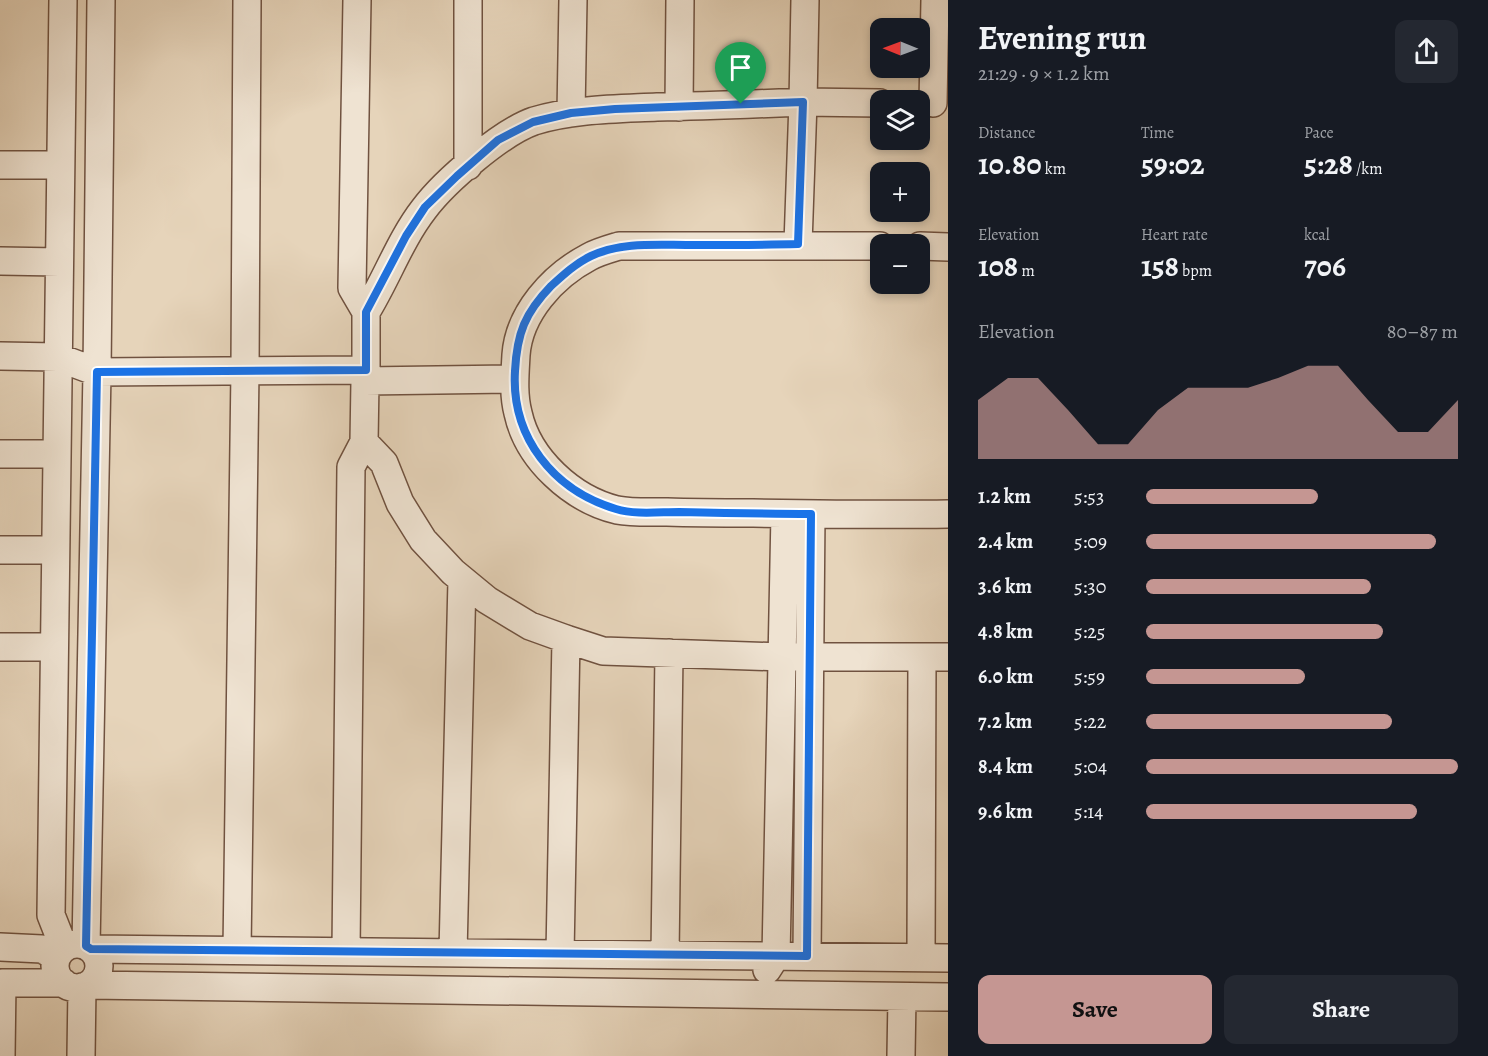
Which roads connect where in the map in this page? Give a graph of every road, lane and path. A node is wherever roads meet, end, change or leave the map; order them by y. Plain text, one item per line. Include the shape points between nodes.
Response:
1 (63, 0) edge
2 (101, 0) edge
3 (247, 0) edge
4 (357, 0) edge
5 (468, 0) edge
6 (573, 0) edge
7 (680, 0) edge
8 (805, 0) edge
9 (935, 0) edge
10 (803, 102) junction
11 (870, 103) edge
12 (934, 103) edge
13 (680, 107) junction
14 (571, 113) junction
15 (0, 165) edge
16 (60, 165) junction
17 (468, 166) junction
18 (798, 244) junction
19 (870, 246) edge
20 (930, 246) edge
21 (948, 247) edge
22 (0, 261) edge
23 (59, 262) junction
24 (366, 312) junction
25 (0, 356) edge
26 (57, 357) junction
27 (245, 371) junction
28 (97, 372) junction
29 (366, 376) junction
30 (514, 379) junction
31 (364, 442) junction
32 (0, 454) edge
33 (56, 454) junction
34 (798, 514) junction
35 (948, 514) edge
36 (0, 550) edge
37 (55, 550) junction
38 (462, 580) junction
39 (566, 639) junction
40 (0, 647) edge
41 (54, 647) junction
42 (669, 653) junction
43 (782, 657) junction
44 (810, 657) junction
45 (935, 658) edge
46 (0, 947) edge
47 (74, 950) junction
48 (237, 950) junction
49 (346, 951) junction
50 (453, 952) junction
51 (560, 954) junction
52 (665, 955) junction
53 (776, 956) junction
54 (807, 956) junction
55 (921, 957) junction
56 (948, 958) edge
57 (78, 985) junction
58 (753, 995) junction
59 (902, 997) junction
60 (948, 997) edge
61 (1, 1056) edge
62 (81, 1056) edge
63 (902, 1056) edge

1 - 16 street
2 - 28 street
3 - 27 street
4 - 24 street via 352,288
5 - 17 street
6 - 14 street
7 - 13 street
8 - 10 street
9 - 12 street
10 - 11 street
10 - 13 street
10 - 18 street
13 - 14 street
14 - 17 street via 533,122 498,140
15 - 16 street
16 - 23 street
17 - 24 street via 425,207
18 - 19 street
18 - 30 street via 619,246 589,257 563,274 524,321
20 - 21 street
22 - 23 street
23 - 26 street
24 - 29 street
25 - 26 street
26 - 28 street
26 - 33 street
27 - 28 street
27 - 29 street
27 - 48 street
28 - 47 street
29 - 30 street
29 - 31 street
30 - 34 street via 517,413 526,437 540,459 579,493 618,510
31 - 38 street via 384,463 400,503 423,540
31 - 49 street via 351,467
32 - 33 street
33 - 37 street
34 - 35 street
34 - 43 street
34 - 44 street
36 - 37 street
37 - 41 street
38 - 39 street via 530,626
38 - 50 street
39 - 42 street via 603,651
39 - 51 street
40 - 41 street
41 - 47 street via 51,915
42 - 43 street
42 - 52 street
43 - 44 street
43 - 53 street
44 - 45 street
44 - 54 street
45 - 55 street
46 - 47 street
47 - 48 street
47 - 57 street via 55,966 58,976
47 - 57 street via 97,957 99,968 95,978
48 - 49 street
49 - 50 street
50 - 51 street
51 - 52 street
52 - 53 street
53 - 54 street
53 - 58 street
54 - 55 street
55 - 56 street
57 - 58 street
57 - 61 street via 2,983
57 - 62 street
58 - 59 street
59 - 60 street
59 - 63 street

